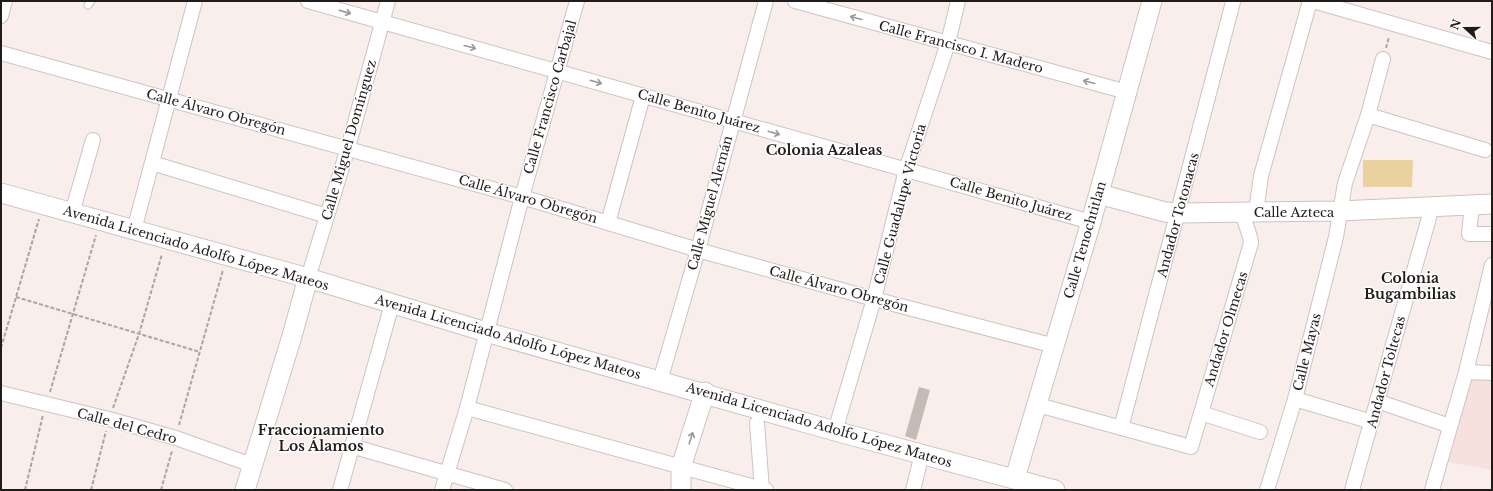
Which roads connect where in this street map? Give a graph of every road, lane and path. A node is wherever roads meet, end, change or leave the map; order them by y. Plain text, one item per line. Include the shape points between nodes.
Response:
1 (5, 1) edge
2 (195, 1) edge
3 (308, 1) edge
4 (388, 1) edge
5 (577, 1) edge
6 (766, 1) edge
7 (795, 1) edge
8 (958, 1) edge
9 (1152, 1) edge
10 (1310, 1) edge
11 (1314, 1) edge
12 (1233, 2) edge
13 (1350, 6) edge
14 (1, 16) edge
15 (382, 22) junction
16 (1393, 24) junction
17 (948, 43) junction
18 (1492, 52) edge
19 (1, 53) edge
20 (1383, 59) joint
21 (557, 71) junction
22 (1127, 92) junction
23 (643, 96) junction
24 (169, 99) junction
25 (1368, 115) junction
26 (733, 121) junction
27 (93, 140) dead end
28 (348, 148) junction
29 (1485, 150) dead end
30 (152, 163) junction
31 (906, 170) junction
32 (1, 193) edge
33 (1098, 194) junction
34 (522, 197) junction
35 (43, 204) junction
36 (1492, 204) edge
37 (1472, 205) junction
38 (1432, 207) junction
39 (1339, 211) junction
40 (1249, 212) junction
41 (72, 213) junction
42 (1178, 213) junction
43 (327, 216) junction
44 (100, 220) junction
45 (1091, 222) junction
46 (608, 223) junction
47 (134, 230) junction
48 (1492, 234) edge
49 (167, 239) junction
50 (698, 250) junction
51 (227, 255) junction
52 (1492, 265) edge
53 (308, 278) junction
54 (1488, 295) edge
55 (16, 297) junction
56 (874, 299) junction
57 (392, 304) junction
58 (74, 314) junction
59 (486, 332) junction
60 (139, 334) junction
61 (1055, 346) junction
62 (1, 348) edge
63 (200, 352) junction
64 (1466, 372) junction
65 (1492, 373) edge
66 (660, 381) junction
67 (705, 392) junction
68 (1, 393) edge
69 (1295, 399) junction
70 (1377, 401) junction
71 (46, 405) junction
72 (1038, 405) junction
73 (467, 408) junction
74 (1201, 413) junction
75 (109, 419) junction
76 (1372, 422) junction
77 (757, 423) dead end
78 (1450, 426) junction
79 (1122, 428) junction
80 (835, 430) junction
81 (1260, 432) dead end
82 (176, 438) junction
83 (351, 446) junction
84 (922, 454) junction
85 (252, 465) junction
86 (681, 467) junction
87 (447, 472) junction
88 (1013, 484) edge
89 (25, 490) edge
90 (91, 490) edge
91 (161, 490) edge
92 (245, 490) edge
93 (340, 490) edge
94 (442, 490) edge
95 (505, 490) edge
96 (681, 490) edge
97 (763, 490) edge
98 (913, 490) edge
99 (1055, 490) edge
100 (1268, 490) edge
101 (1352, 490) edge
102 (1432, 490) edge

1 - 14 street
2 - 24 street
3 -> 15 street, Calle Benito Juárez
4 - 15 street, Calle Miguel Domínguez
5 - 21 street, Calle Francisco Carbajal
6 - 26 street, Calle Miguel Alemán
17 -> 7 street, Calle Francisco I. Madero
8 - 17 street, Calle Guadalupe Victoria
9 - 22 street, Calle Tenochtitlan
10 - 40 street, Andador Olmecas
11 - 13 street
12 - 42 street, Andador Totonacas
13 - 16 street
15 -> 21 street, Calle Benito Juárez
15 - 28 street, Calle Miguel Domínguez
16 - 18 street
16 - 20 path
22 -> 17 street, Calle Francisco I. Madero
17 - 31 street, Calle Guadalupe Victoria
19 - 24 street, Calle Álvaro Obregón
20 - 25 street, Calle Mayas
21 -> 23 street, Calle Benito Juárez
21 - 34 street, Calle Francisco Carbajal
22 - 33 street, Calle Tenochtitlan
23 - 26 street, Calle Benito Juárez
23 - 46 street
24 - 28 street, Calle Álvaro Obregón
24 - 30 street
25 - 29 street
25 - 39 street, Calle Mayas via 1344,183
26 -> 31 street, Calle Benito Juárez
26 - 50 street, Calle Miguel Alemán
27 - 41 street
28 - 34 street, Calle Álvaro Obregón
28 - 43 street, Calle Miguel Domínguez
30 - 43 street
30 - 47 street
31 - 45 street, Calle Benito Juárez
31 - 56 street, Calle Guadalupe Victoria
32 - 35 street, Avenida Licenciado Adolfo López Mateos
33 - 42 street, Calle Azteca via 1165,212
33 - 45 street, Calle Tenochtitlan
34 - 46 street, Calle Álvaro Obregón
34 - 59 street, Calle Francisco Carbajal
35 - 41 street, Avenida Licenciado Adolfo López Mateos
35 - 55 path
36 - 37 street, Calle Azteca
37 - 38 street, Calle Azteca
37 - 48 street via 1469,234
38 - 39 street, Calle Azteca
38 - 70 street, Andador Toltecas
39 - 40 street, Calle Azteca
39 - 69 street, Calle Mayas via 1336,237
40 - 42 street, Calle Azteca
40 - 74 street, Andador Olmecas via 1244,223 1251,243
41 - 44 street, Avenida Licenciado Adolfo López Mateos
42 - 79 street, Andador Totonacas
43 - 53 street, Calle Miguel Domínguez
44 - 47 street, Avenida Licenciado Adolfo López Mateos
44 - 58 path
45 - 61 street, Calle Tenochtitlan
46 - 50 street, Calle Álvaro Obregón
47 - 49 street, Avenida Licenciado Adolfo López Mateos
49 - 51 street, Avenida Licenciado Adolfo López Mateos
49 - 60 path
50 - 56 street, Calle Álvaro Obregón
50 - 66 street, Calle Miguel Alemán
51 - 53 street, Avenida Licenciado Adolfo López Mateos
51 - 63 path
52 - 54 street
53 - 57 street, Avenida Licenciado Adolfo López Mateos
53 - 85 street
54 - 64 street
55 - 58 path
55 - 62 path
56 - 61 street, Calle Álvaro Obregón
56 - 80 street, Calle Guadalupe Victoria
57 - 59 street, Avenida Licenciado Adolfo López Mateos
57 - 83 street
58 - 60 path
58 - 71 path
59 - 66 street, Avenida Licenciado Adolfo López Mateos
59 - 73 street, Calle Francisco Carbajal
60 - 63 path
60 - 75 path
61 - 72 street, Calle Tenochtitlan
63 - 82 path
64 - 65 street
64 - 78 street
66 - 67 street, Avenida Licenciado Adolfo López Mateos
67 - 80 street, Avenida Licenciado Adolfo López Mateos
86 -> 67 street
68 - 71 street, Calle del Cedro
69 - 76 street
69 - 100 street, Calle Mayas
70 - 76 street, Andador Toltecas
70 - 78 street
71 - 75 street, Calle del Cedro
71 - 89 path
72 - 79 street
72 - 88 street, Calle Tenochtitlan
73 - 86 street
73 - 87 street, Calle Francisco Carbajal
74 - 79 street, Andador Olmecas via 1191,447
74 - 81 street
75 - 82 street, Calle del Cedro
75 - 90 path
76 - 101 street, Andador Toltecas
77 - 97 street
78 - 102 street
80 - 84 street, Avenida Licenciado Adolfo López Mateos
82 - 85 street, Calle del Cedro
82 - 91 path
83 - 87 street
83 - 93 street
84 - 88 street, Avenida Licenciado Adolfo López Mateos
84 - 98 street
85 - 92 street
86 - 96 street
86 - 97 street
87 - 94 street, Calle Francisco Carbajal
87 - 95 street
88 - 99 street, Avenida Licenciado Adolfo López Mateos

